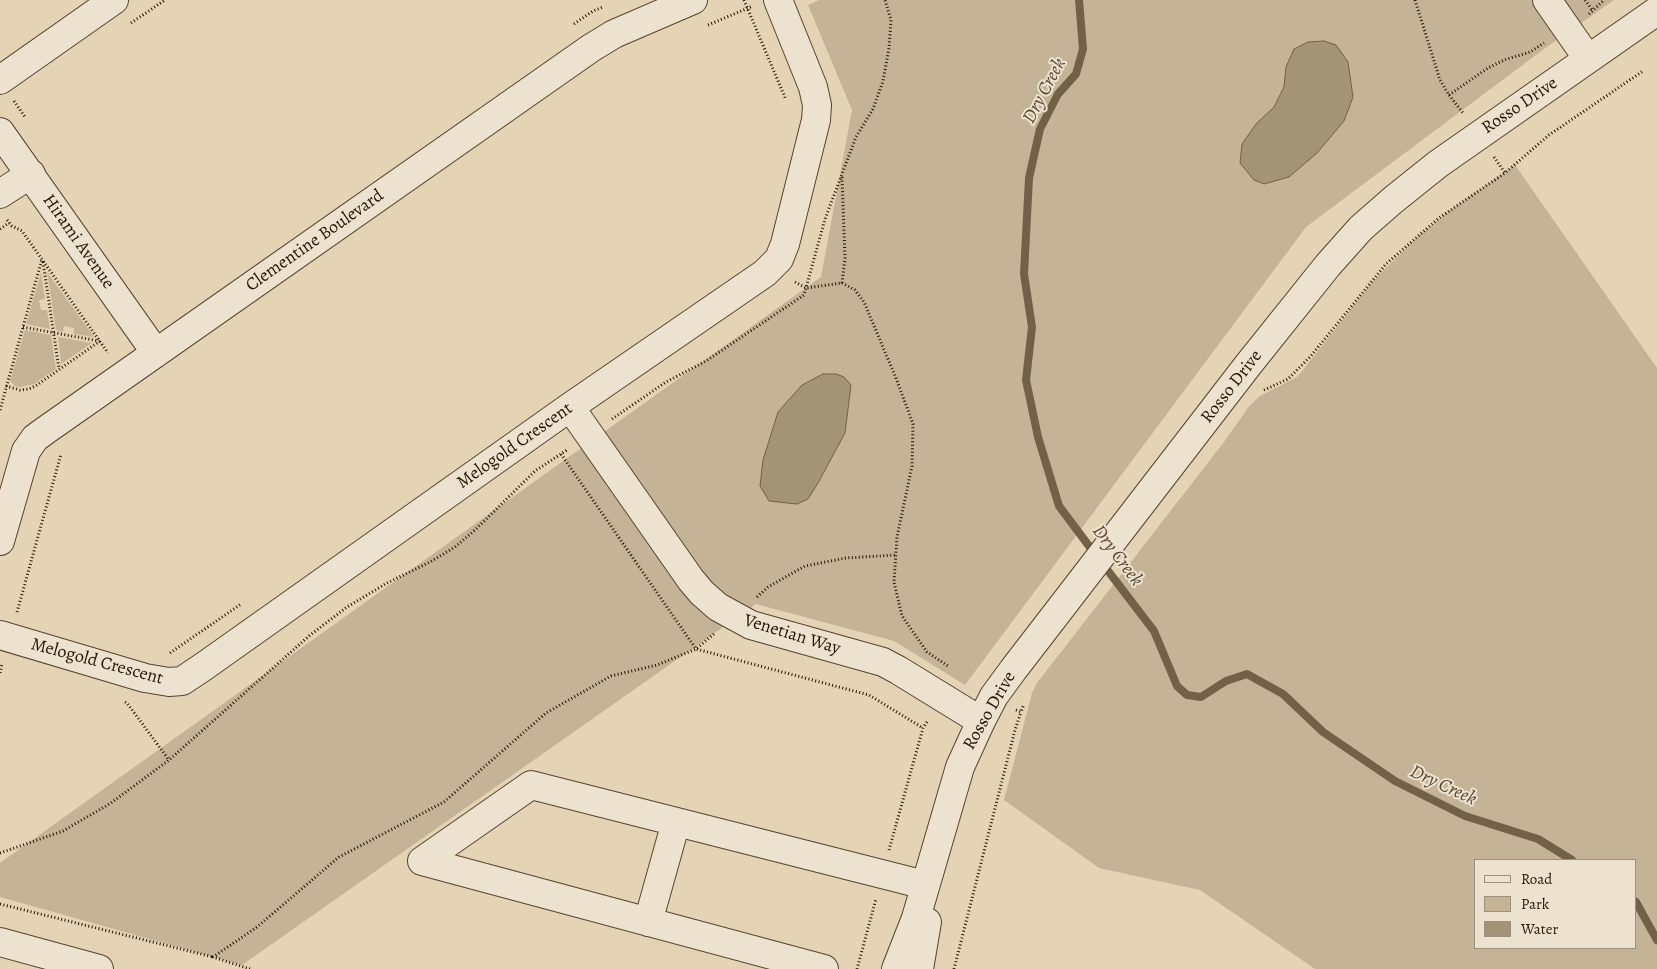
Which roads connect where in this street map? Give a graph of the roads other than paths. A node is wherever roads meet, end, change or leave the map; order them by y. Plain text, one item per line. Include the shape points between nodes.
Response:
1 (114, 0) edge
2 (694, 0) edge
3 (778, 0) edge
4 (1547, 0) edge
5 (1657, 11) edge
6 (1588, 59) junction
7 (0, 80) edge
8 (0, 132) edge
9 (31, 174) junction
10 (0, 194) edge
11 (156, 353) junction
12 (570, 407) junction
13 (0, 541) edge
14 (0, 635) edge
15 (981, 721) junction
16 (676, 822) junction
17 (928, 876) junction
18 (648, 922) junction
19 (0, 942) edge
20 (99, 969) edge
21 (824, 969) edge
22 (896, 969) edge
23 (919, 969) edge

1 - 7 street
2 - 11 street, Clementine Boulevard via 614,34 591,48
3 - 12 street, Melogold Crescent via 813,87 817,105 816,120 779,260 765,273
4 - 6 street
5 - 6 street, Rosso Drive
6 - 15 street, Rosso Drive via 1438,164 1361,228 1174,460 994,696
8 - 9 street, Hirami Avenue
9 - 10 street
9 - 11 street, Hirami Avenue
11 - 13 street, Clementine Boulevard via 46,430 29,446
12 - 14 street, Melogold Crescent via 182,681 145,678
12 - 15 street, Venetian Way via 691,580 718,607 751,625 883,662
15 - 17 street, Rosso Drive via 960,767
16 - 17 street via 882,875
16 - 18 street
16 - 18 street via 531,785 422,861
17 - 22 street, Rosso Drive
17 - 23 street, Rosso Drive via 930,912
18 - 21 street
19 - 20 street

